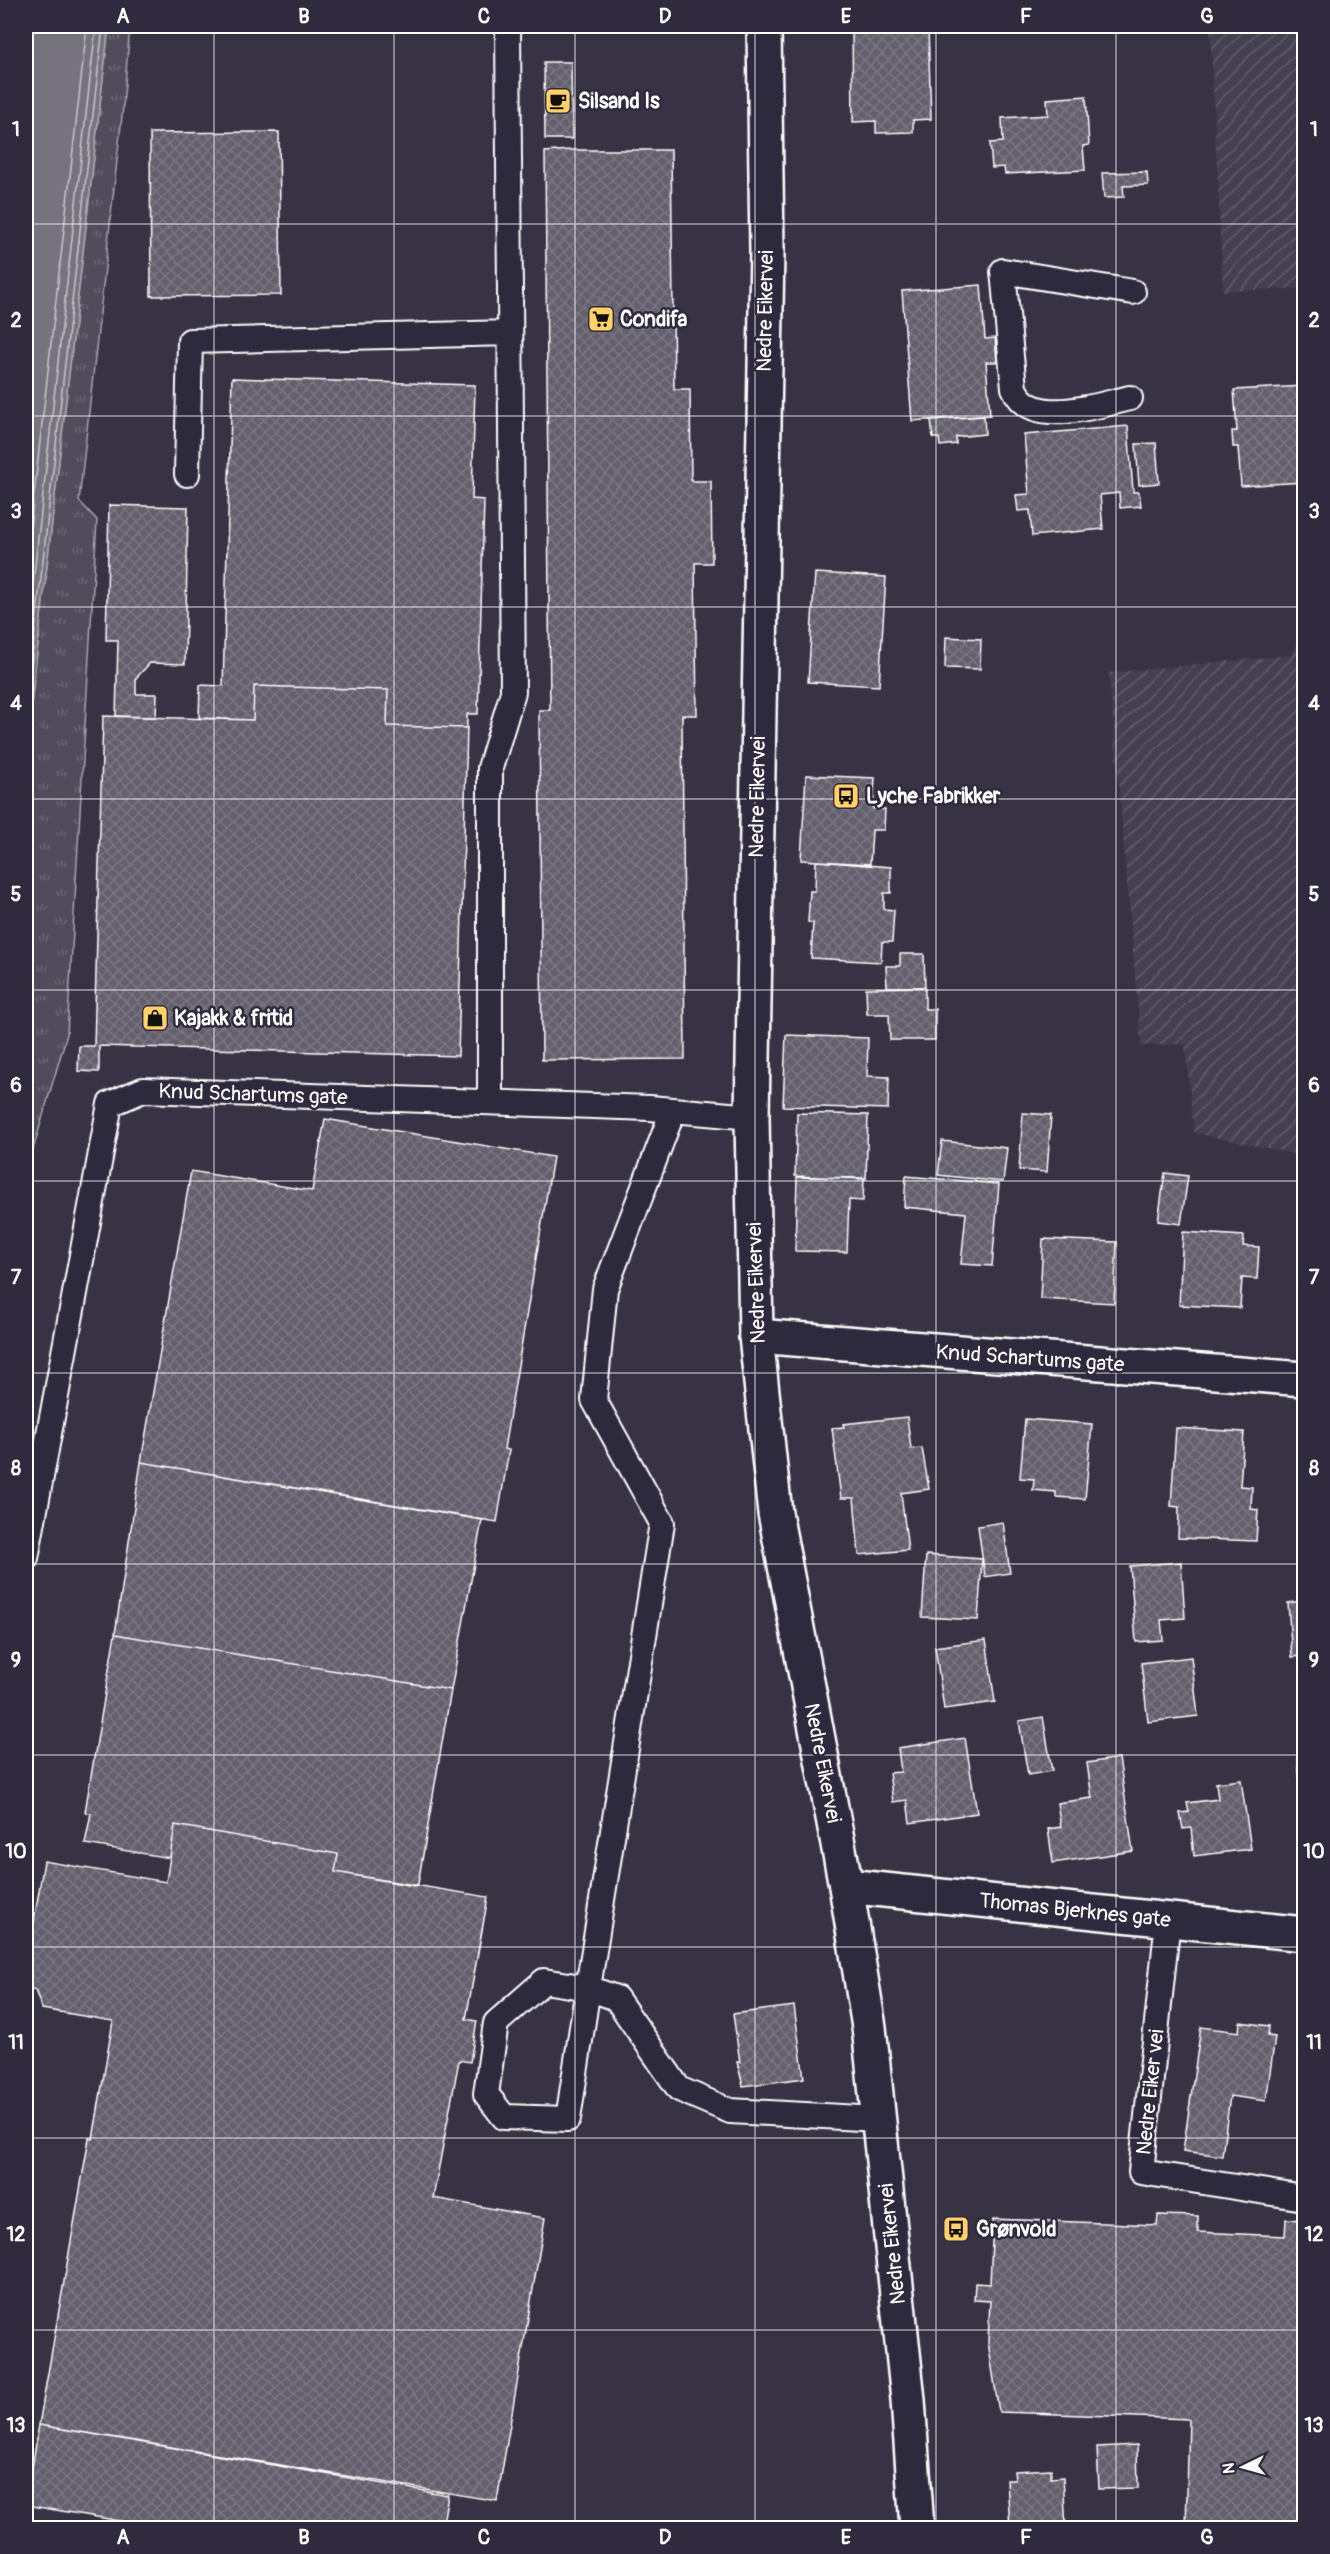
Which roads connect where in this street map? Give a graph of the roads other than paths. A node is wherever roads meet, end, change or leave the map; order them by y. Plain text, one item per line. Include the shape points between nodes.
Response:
1 (508, 26) edge
2 (764, 26) edge
3 (1133, 292) dead end
4 (510, 333) junction
5 (1130, 398) dead end
6 (188, 474) dead end
7 (490, 1102) junction
8 (674, 1110) junction
9 (752, 1117) junction
10 (756, 1336) junction
11 (1305, 1379) edge
12 (26, 1558) edge
13 (846, 1886) junction
14 (1168, 1920) junction
15 (1305, 1934) edge
16 (588, 1988) junction
17 (878, 2119) junction
18 (1305, 2198) edge
19 (917, 2529) edge

1 - 4 lane
2 - 9 main road, Nedre Eikervei via 767,251
3 - 5 lane via 1003,272 1014,388 1024,404 1040,410 1069,411
4 - 6 lane via 190,341
4 - 7 lane via 513,692 490,768
7 - 8 lane, Knud Schartums gate
7 - 12 lane, Knud Schartums gate via 143,1090 110,1104
8 - 9 lane, Knud Schartums gate
8 - 16 lane via 605,1290 596,1378 594,1400 662,1524
9 - 10 main road, Nedre Eikervei
10 - 11 main road, Knud Schartums gate
10 - 13 main road, Nedre Eikervei via 775,1513
13 - 14 main road, Thomas Bjerknes gate
13 - 17 main road, Nedre Eikervei via 869,2027
14 - 15 main road, Thomas Bjerknes gate
14 - 18 lane, Nedre Eiker vei via 1141,2172
16 - 16 lane via 544,1981 496,2023 486,2094 504,2117 568,2119
16 - 17 lane via 616,1998 679,2089 730,2111
17 - 19 main road, Nedre Eikervei via 908,2400

